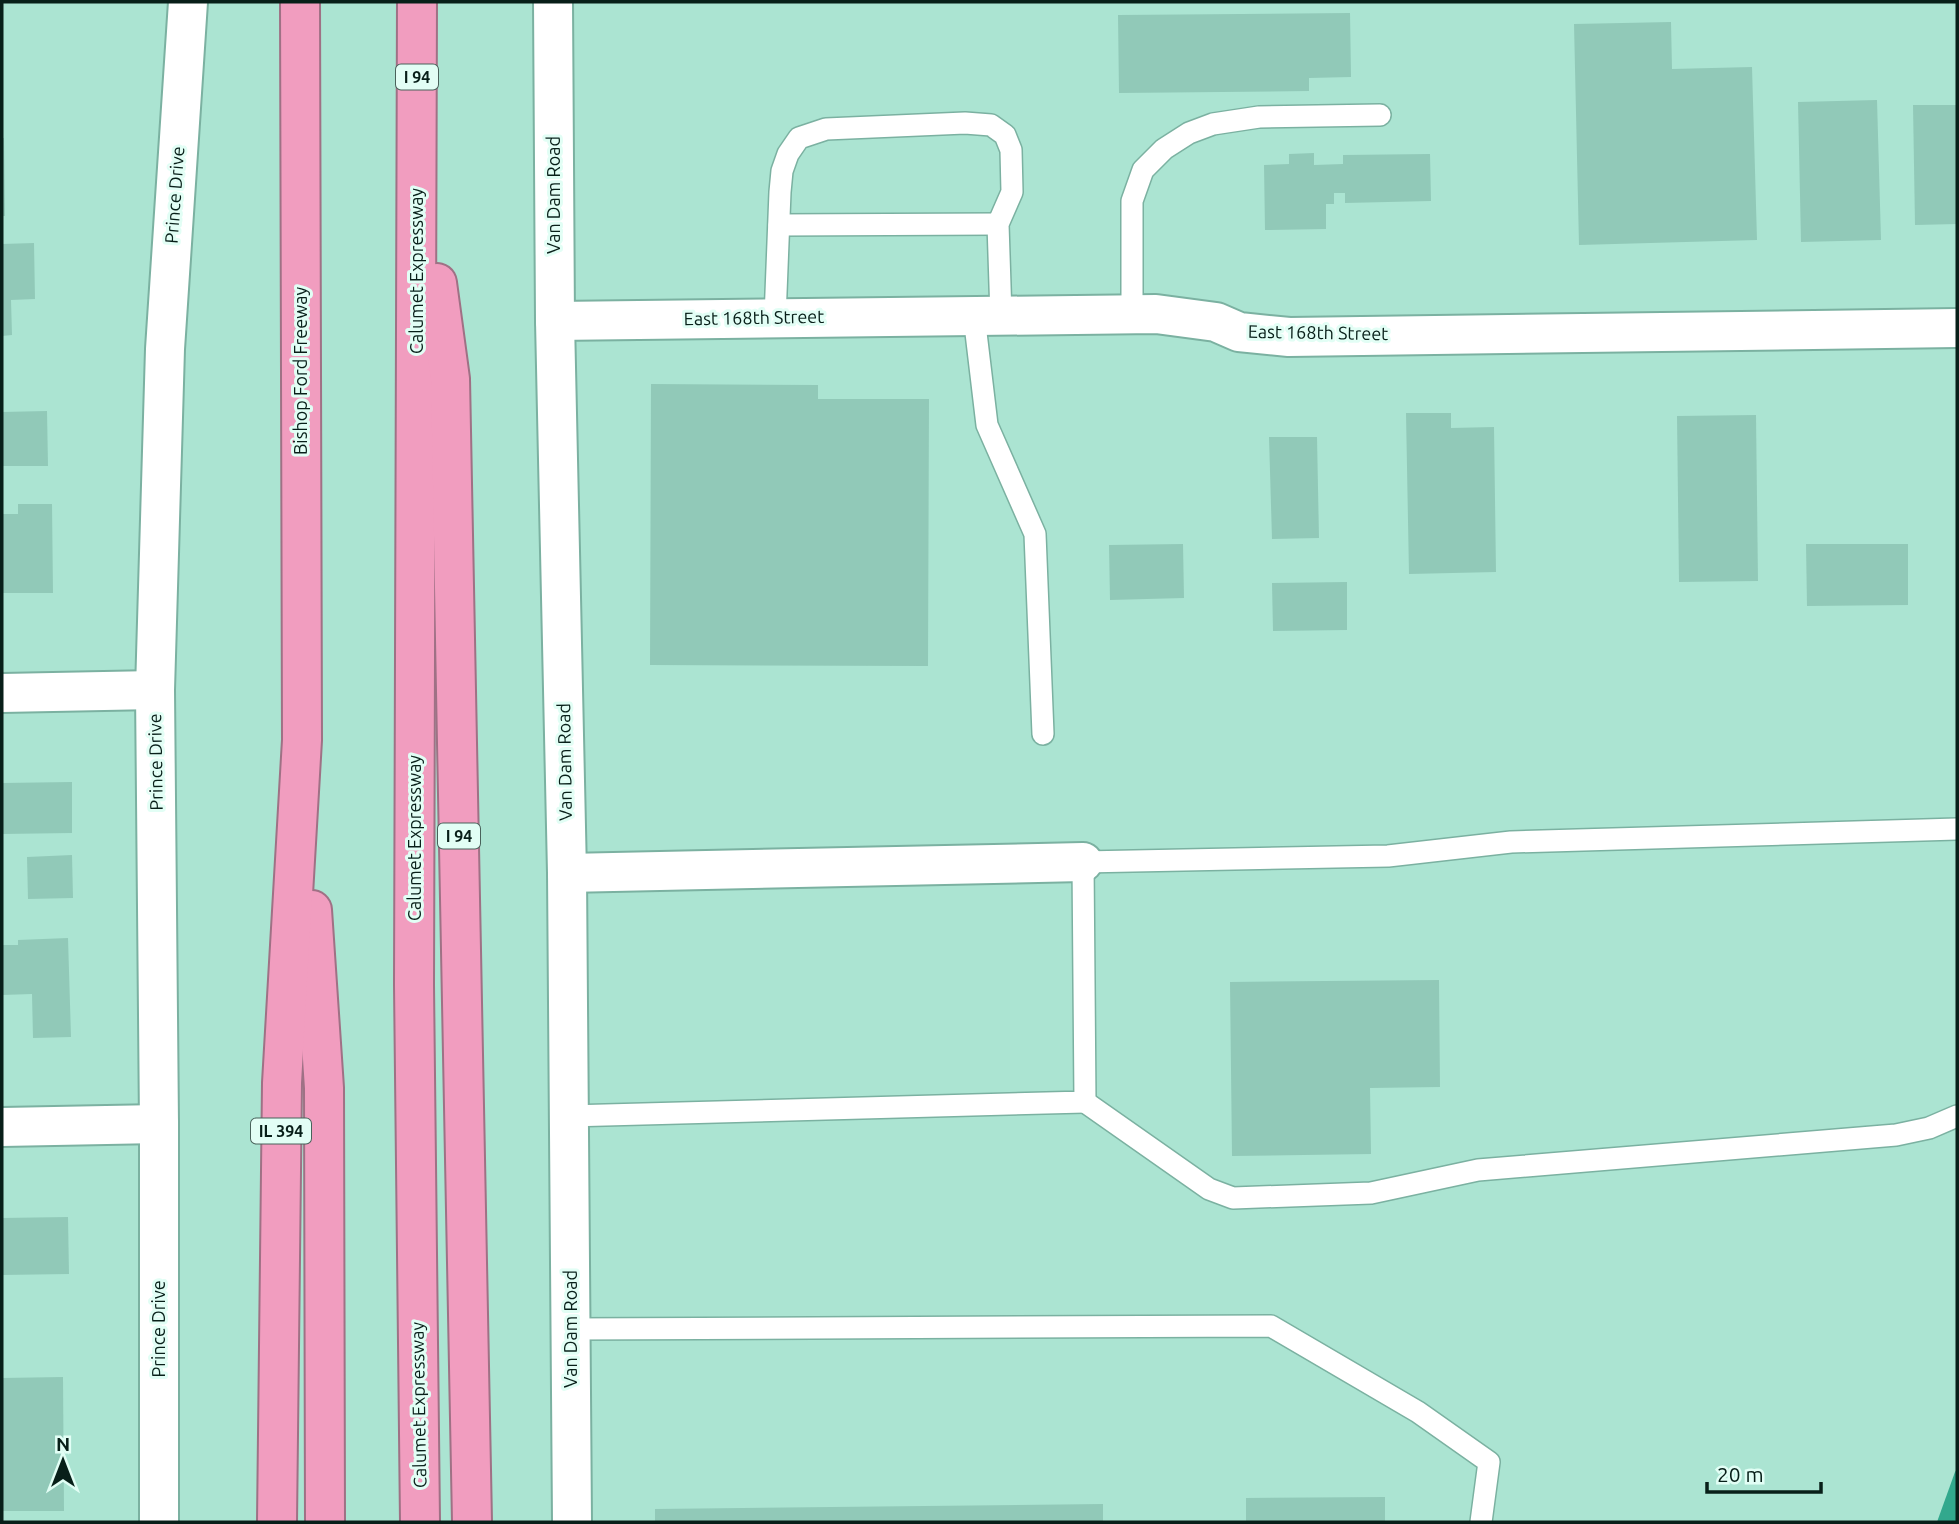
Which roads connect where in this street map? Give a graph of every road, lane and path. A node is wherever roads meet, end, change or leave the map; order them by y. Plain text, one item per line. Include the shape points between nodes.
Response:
1 (188, 2) edge
2 (300, 2) edge
3 (417, 2) edge
4 (553, 2) edge
5 (1380, 115) dead end
6 (418, 153) junction
7 (779, 225) junction
8 (998, 225) junction
9 (1132, 314) junction
10 (987, 316) junction
11 (775, 318) junction
12 (555, 321) junction
13 (1957, 328) edge
14 (155, 690) junction
15 (2, 693) edge
16 (1043, 734) dead end
17 (302, 740) junction
18 (1957, 829) edge
19 (1083, 862) junction
20 (567, 873) junction
21 (1085, 1102) junction
22 (568, 1116) junction
23 (1957, 1116) edge
24 (159, 1124) junction
25 (2, 1127) edge
26 (571, 1329) junction
27 (159, 1522) edge
28 (277, 1522) edge
29 (325, 1522) edge
30 (420, 1522) edge
31 (472, 1522) edge
32 (572, 1522) edge
33 (1481, 1522) edge

1 - 14 street, Prince Drive via 165,349
2 - 17 highway, Bishop Ford Freeway
3 - 6 highway, I 94
4 - 12 street, Van Dam Road
5 - 9 lane via 1259,117 1213,124 1164,149 1143,170 1132,201
6 - 30 highway, Calumet Expressway via 414,985
6 - 31 highway, I 94 via 450,379
7 - 8 lane
7 - 8 lane via 782,171 799,138 826,129 965,123 991,125 1004,135 1011,150 1012,192
7 - 11 lane
8 - 10 lane
9 - 10 street, East 168th Street
9 - 13 street, East 168th Street via 1188,317 1239,332 1289,337
10 - 11 street, East 168th Street
10 - 16 lane via 986,425 1035,534
11 - 12 street, East 168th Street
12 - 20 street, Van Dam Road
14 - 15 street
14 - 24 street, Prince Drive
17 - 28 highway, IL 394 via 282,1083
17 - 29 highway via 324,1088
18 - 19 lane via 1511,842 1388,856
19 - 20 street
19 - 21 lane
20 - 22 street, Van Dam Road
21 - 22 lane
21 - 23 lane via 1209,1189 1233,1198 1371,1193 1478,1170 1896,1135
22 - 26 street, Van Dam Road
24 - 25 street
24 - 27 street, Prince Drive
26 - 32 street, Van Dam Road
26 - 33 lane via 1271,1326 1418,1412 1489,1462

